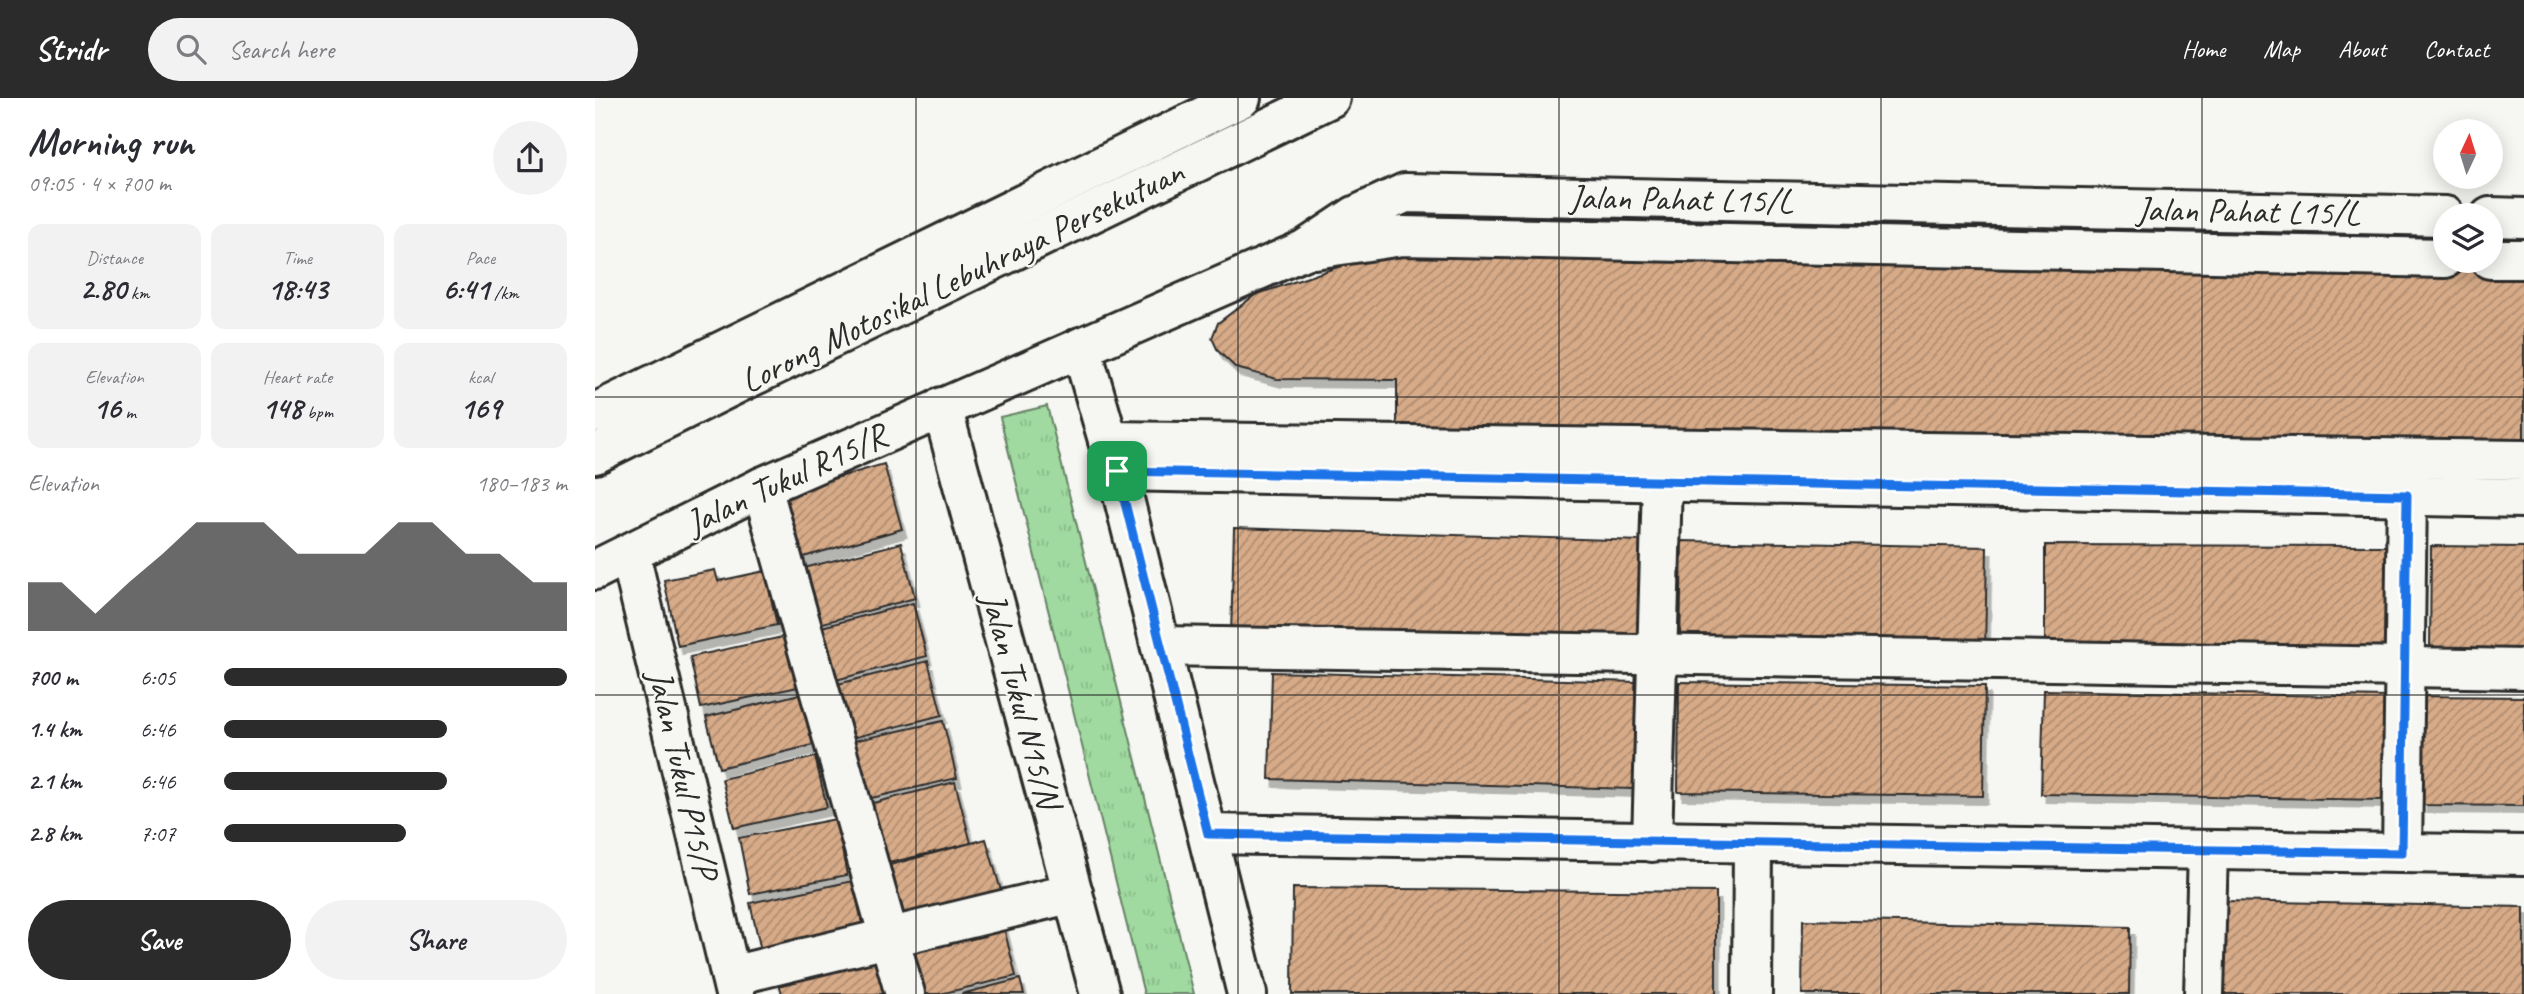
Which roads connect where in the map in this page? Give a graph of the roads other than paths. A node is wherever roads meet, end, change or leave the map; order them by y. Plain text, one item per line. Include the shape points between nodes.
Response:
1 (1241, 98) edge
2 (1330, 98) edge
3 (1733, 200) junction
4 (2097, 208) junction
5 (2433, 216) edge
6 (2503, 217) edge
7 (2524, 218) edge
8 (1732, 243) junction
9 (1304, 250) junction
10 (2096, 250) junction
11 (2433, 258) edge
12 (2503, 259) edge
13 (2524, 259) edge
14 (1081, 347) junction
15 (942, 407) junction
16 (595, 413) edge
17 (595, 454) edge
18 (1113, 456) junction
19 (2524, 460) edge
20 (1662, 481) junction
21 (762, 487) junction
22 (2407, 495) junction
23 (2524, 498) edge
24 (630, 554) junction
25 (595, 570) edge
26 (1161, 646) junction
27 (1657, 654) junction
28 (2405, 667) junction
29 (2524, 669) edge
30 (1208, 834) junction
31 (1652, 842) junction
32 (1753, 843) junction
33 (2208, 850) junction
34 (2402, 853) junction
35 (2524, 855) edge
36 (1073, 893) junction
37 (890, 938) junction
38 (733, 985) edge
39 (905, 994) edge
40 (1100, 994) edge
41 (1247, 994) edge
42 (1752, 994) edge
43 (2204, 994) edge

1 - 16 main road
2 - 17 main road, Lorong Motosikal Lebuhraya Persekutuan
3 - 4 main road, Jalan Pahat L15/L
3 - 8 main road
3 - 9 main road, Jalan Pahat L15/L via 1405,193 1355,216
4 - 5 main road, Jalan Pahat L15/L
4 - 10 main road
6 - 7 main road
8 - 9 main road via 1402,236
8 - 10 main road
9 - 14 main road, Jalan Pahat L15/L
10 - 11 main road
12 - 13 main road
14 - 15 main road, Jalan Tukul R15/R
14 - 18 main road
15 - 21 main road, Jalan Tukul R15/R
15 - 36 main road, Jalan Tukul N15/N
18 - 19 main road
18 - 20 main road
18 - 26 main road
20 - 22 main road
20 - 27 main road
21 - 24 main road, Jalan Tukul R15/R
21 - 37 main road
22 - 23 main road
22 - 28 main road
24 - 25 main road, Jalan Tukul R15/R
24 - 38 main road, Jalan Tukul P15/P
26 - 27 main road
26 - 30 main road
27 - 28 main road
27 - 31 main road
28 - 29 main road
28 - 34 main road
30 - 31 main road
30 - 41 main road
31 - 32 main road
32 - 33 main road
32 - 42 main road
33 - 34 main road
33 - 43 main road
34 - 35 main road
36 - 37 main road
36 - 40 main road, Jalan Tukul N15/N
37 - 38 main road
37 - 39 main road

